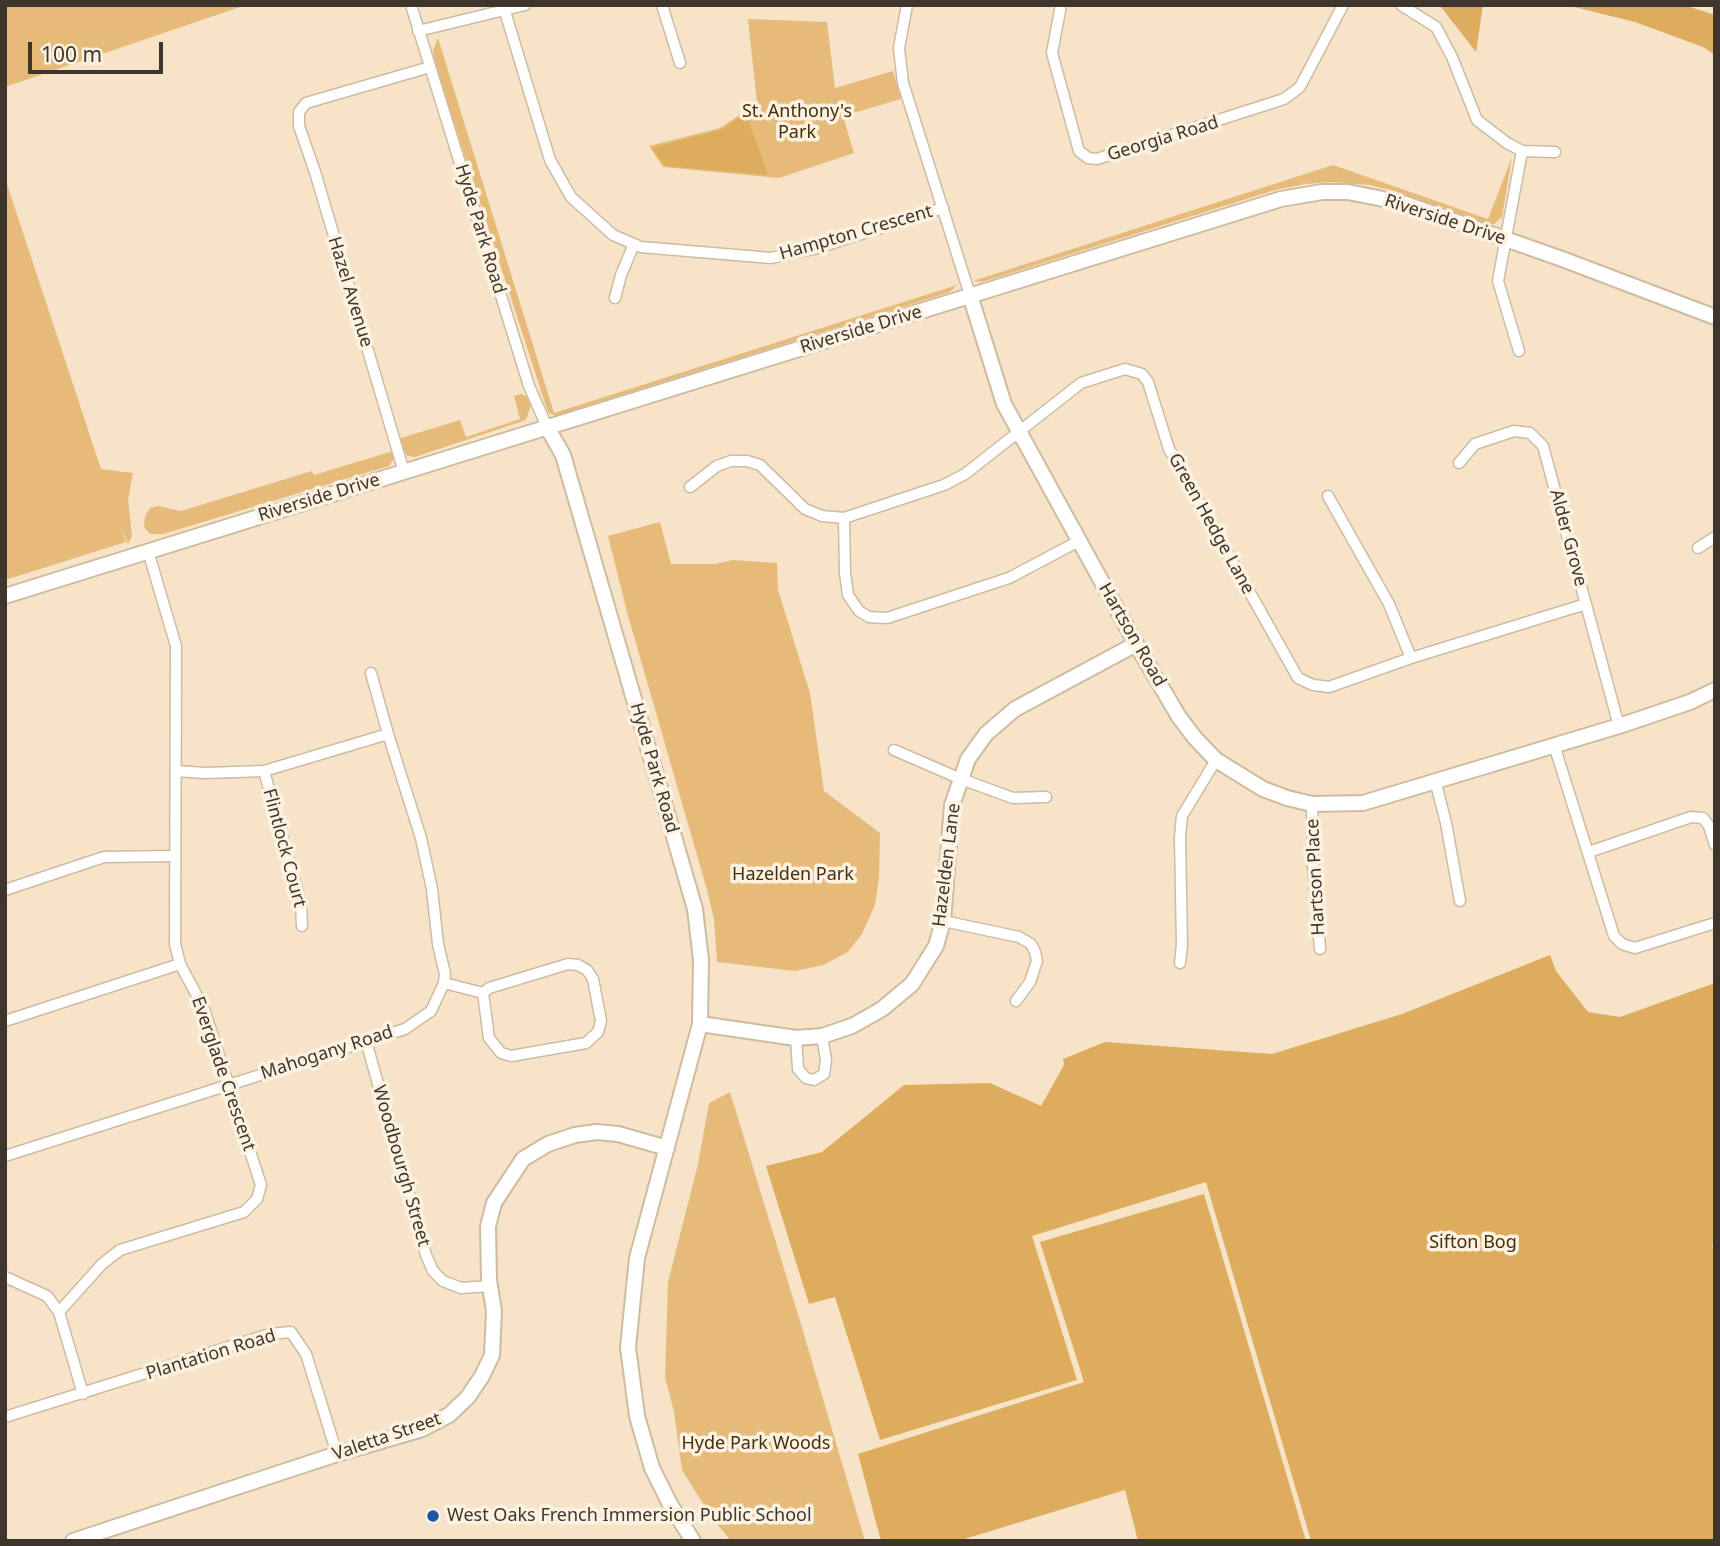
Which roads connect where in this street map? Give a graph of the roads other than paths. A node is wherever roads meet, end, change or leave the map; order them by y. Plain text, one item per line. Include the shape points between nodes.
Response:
1 (411, 5) edge
2 (525, 5) edge
3 (662, 5) edge
4 (907, 5) edge
5 (1061, 5) edge
6 (1343, 5) edge
7 (1401, 5) edge
8 (504, 8) edge
9 (418, 31) junction
10 (680, 64) dead end
11 (430, 68) junction
12 (1522, 151) junction
13 (1555, 152) dead end
14 (943, 208) junction
15 (1505, 240) junction
16 (634, 244) junction
17 (971, 295) junction
18 (615, 298) dead end
19 (1715, 317) edge
20 (1519, 351) dead end
21 (547, 427) junction
22 (1018, 433) junction
23 (1459, 463) dead end
24 (404, 472) junction
25 (690, 488) dead end
26 (1328, 496) dead end
27 (844, 518) junction
28 (1715, 537) edge
29 (1079, 541) junction
30 (1698, 548) dead end
31 (148, 551) junction
32 (5, 596) edge
33 (1586, 604) junction
34 (1136, 644) junction
35 (1411, 658) junction
36 (371, 673) dead end
37 (1715, 690) edge
38 (1619, 726) junction
39 (388, 734) junction
40 (1554, 745) junction
41 (894, 750) dead end
42 (1216, 760) junction
43 (177, 771) junction
44 (264, 771) junction
45 (961, 779) junction
46 (1435, 780) junction
47 (1046, 797) dead end
48 (1312, 804) junction
49 (1715, 845) edge
50 (1589, 852) junction
51 (175, 856) junction
52 (5, 890) edge
53 (1460, 901) dead end
54 (943, 921) junction
55 (1715, 923) edge
56 (302, 926) dead end
57 (1320, 949) dead end
58 (1180, 963) dead end
59 (180, 964) junction
60 (444, 983) junction
61 (483, 993) junction
62 (1016, 1001) dead end
63 (5, 1021) edge
64 (700, 1024) junction
65 (822, 1036) junction
66 (796, 1038) junction
67 (366, 1041) junction
68 (229, 1084) junction
69 (667, 1149) junction
70 (5, 1156) edge
71 (5, 1276) edge
72 (490, 1286) junction
73 (59, 1312) junction
74 (83, 1394) junction
75 (5, 1417) edge
76 (337, 1454) junction
77 (73, 1541) edge
78 (693, 1541) edge

1 - 9 street, Hyde Park Road
2 - 8 street
3 - 10 street
4 - 14 street, Hartson Road via 899,48 904,83
5 - 6 street, Georgia Road via 1052,53 1079,151 1097,159 1284,99 1300,86
7 - 12 street via 1436,27 1477,120
8 - 9 street
8 - 16 street, Hampton Crescent via 550,160 584,211 613,235
9 - 11 street, Hyde Park Road
11 - 21 street, Hyde Park Road via 529,386
11 - 24 street, Hazel Avenue via 306,103 299,112 299,126
12 - 13 street
12 - 15 street
14 - 16 street, Hampton Crescent via 771,258
14 - 17 street, Hartson Road
15 - 17 main road, Riverside Drive via 1403,203 1322,192 1281,199
15 - 19 main road, Riverside Drive
15 - 20 street via 1499,289
16 - 18 street
17 - 21 main road, Riverside Drive
17 - 22 main road, Hartson Road via 1004,404
21 - 24 main road, Riverside Drive
21 - 64 main road, Hyde Park Road via 564,455 695,909 701,960
22 - 27 street, Green Hedge Lane via 944,485
22 - 29 main road, Hartson Road
22 - 35 street, Green Hedge Lane via 1081,383 1125,369 1142,374 1168,449 1298,678 1329,687
23 - 33 street, Alder Grove via 1475,444 1514,431 1530,433 1543,446
24 - 31 main road, Riverside Drive
25 - 27 street, Green Hedge Lane via 717,466 747,461 760,465 805,509
26 - 35 street via 1389,604
27 - 29 street via 848,596 869,617 887,618 1009,579
28 - 30 street
29 - 34 main road, Hartson Road
31 - 32 main road, Riverside Drive
31 - 43 street, Everglade Crescent via 176,646
33 - 35 street, Green Hedge Lane
33 - 38 street, Alder Grove
34 - 42 main road, Hartson Road via 1179,717
34 - 45 main road, Hazelden Lane via 1014,709 986,734 968,759
36 - 39 street
37 - 38 main road, Hartson Road
38 - 40 main road, Hartson Road
39 - 44 street
39 - 60 street via 421,838
40 - 46 main road, Hartson Road
40 - 50 street
41 - 45 street
42 - 48 main road, Hartson Road via 1263,789
42 - 58 street via 1182,816
43 - 44 street
43 - 51 street, Everglade Crescent
44 - 56 street, Flintlock Court via 302,904
45 - 47 street via 1013,798
45 - 54 main road, Hazelden Lane via 952,805
46 - 48 main road, Hartson Road via 1363,803
46 - 53 street
48 - 57 street, Hartson Place
49 - 50 street via 1703,818 1691,817
50 - 55 street via 1614,936 1622,944 1636,948
51 - 52 street via 104,857
51 - 59 street, Everglade Crescent via 173,923
54 - 62 street via 1019,937 1031,944 1037,961 1030,982
54 - 65 main road, Hazelden Lane via 936,946 912,984 882,1009
59 - 63 street
59 - 68 street, Everglade Crescent via 204,1009
60 - 61 street
60 - 67 street, Mahogany Road via 431,1010 405,1029
61 - 61 street via 568,964 578,965 593,979 601,1020 598,1032 586,1042 511,1056 501,1053 489,1038
64 - 66 main road, Hazelden Lane
64 - 69 main road, Hyde Park Road
65 - 66 main road, Hazelden Lane
65 - 66 street via 824,1074 814,1080 798,1069
67 - 68 street, Mahogany Road
67 - 72 street, Woodbourgh Street via 433,1271 461,1288
68 - 70 street, Mahogany Road
68 - 73 street, Everglade Crescent via 261,1185 257,1199 244,1212 120,1250
69 - 72 main road, Valetta Street via 597,1132 548,1144 523,1159 494,1203 487,1243
69 - 78 main road, Hyde Park Road via 637,1258 628,1347 636,1416 652,1468
71 - 73 street via 47,1296
72 - 76 main road, Valetta Street via 492,1355 468,1397 449,1415 422,1429
73 - 74 street
74 - 75 street, Plantation Road
74 - 76 street, Plantation Road via 270,1334 291,1332 306,1354
76 - 77 main road, Valetta Street

